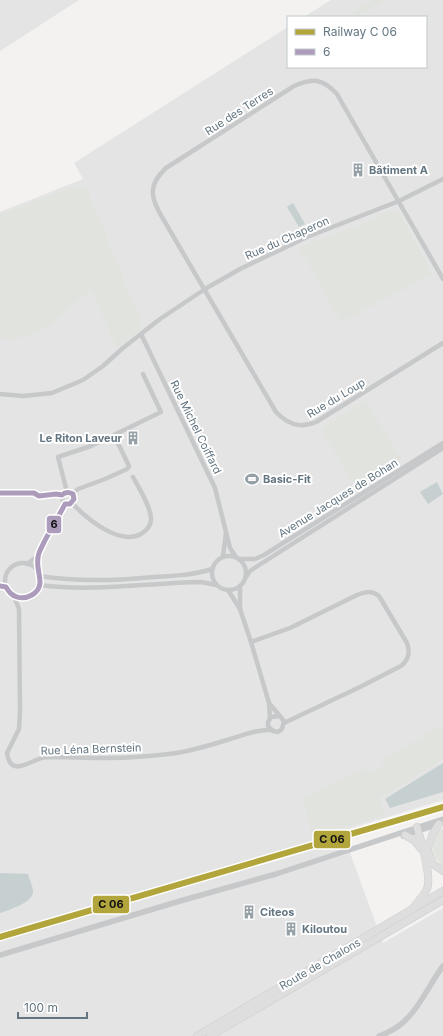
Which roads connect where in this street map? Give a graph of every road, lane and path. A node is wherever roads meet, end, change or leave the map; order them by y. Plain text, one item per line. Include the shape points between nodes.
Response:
1 (443, 179) edge
2 (399, 202) junction
3 (443, 279) edge
4 (205, 289) junction
5 (141, 334) junction
6 (443, 342) edge
7 (143, 374) dead end
8 (0, 394) edge
9 (114, 435) junction
10 (443, 443) edge
11 (443, 448) edge
12 (133, 477) dead end
13 (67, 492) junction
14 (73, 494) junction
15 (72, 503) junction
16 (65, 504) junction
17 (226, 530) junction
18 (38, 556) junction
19 (223, 556) junction
20 (238, 558) junction
21 (27, 564) junction
22 (212, 569) junction
23 (37, 571) junction
24 (7, 573) junction
25 (0, 575) edge
26 (40, 576) junction
27 (246, 577) junction
28 (40, 585) junction
29 (216, 585) junction
30 (0, 586) edge
31 (240, 586) junction
32 (6, 587) junction
33 (228, 590) junction
34 (14, 596) junction
35 (240, 609) junction
36 (251, 642) junction
37 (269, 703) junction
38 (278, 716) junction
39 (270, 719) junction
40 (284, 723) junction
41 (272, 730) junction
42 (442, 822) edge
43 (419, 829) junction
44 (405, 835) junction
45 (425, 850) junction
46 (343, 853) junction
47 (443, 871) edge
48 (443, 891) edge
49 (443, 900) edge
50 (410, 912) junction
51 (0, 955) edge
52 (443, 966) edge
53 (197, 1036) edge
54 (210, 1036) edge
55 (379, 1036) edge

1 - 2 street, Rue du Chaperon
2 - 3 street, Rue des Terres
2 - 4 street, Rue du Chaperon via 307,237
2 - 4 street, Rue des Terres via 337,94 324,82 316,80 294,86 166,168 156,180 152,196 155,205
4 - 5 street, Rue du Chaperon
4 - 6 street, Rue du Loup via 276,412 290,423 299,426 316,422
5 - 8 street, Rue du Chaperon via 83,380 52,392 23,396
5 - 17 street, Rue Michel Coiffard via 215,488
7 - 9 street via 161,412
9 - 13 street via 58,457
9 - 14 street via 129,466 127,469 78,489
10 - 20 street, Avenue Jacques de Bohan via 264,555 255,559
11 - 27 street, Avenue Jacques de Bohan via 250,571
12 - 15 street via 151,518 148,528 138,536 128,537 102,529
13 - 14 street
13 - 16 street via 61,498
14 - 15 street
15 - 16 street
16 - 18 street
17 - 19 street, Rue Michel Coiffard
17 - 20 street, Rue Michel Coiffard via 230,548
18 - 21 street
18 - 23 street
19 - 20 street
19 - 22 street
20 - 27 street via 246,567
21 - 23 street
21 - 24 street via 14,565
22 - 26 street via 184,575 120,580 68,580
22 - 29 street
23 - 26 street
24 - 25 street
24 - 32 street
26 - 28 street
27 - 31 street
28 - 29 street via 99,588 201,582
28 - 34 street via 37,592 25,599
29 - 33 street
30 - 32 street
31 - 33 street
31 - 35 street
32 - 34 street
33 - 35 street
34 - 41 street, Rue Léna Bernstein via 19,609 20,712 19,729 7,753 15,765 24,766 44,757 122,758 178,752 256,731
35 - 36 street
36 - 37 street
36 - 40 street via 290,628 367,591 379,596 409,647 409,655 402,666
37 - 38 street
37 - 39 street
38 - 39 street
38 - 40 street
39 - 41 street via 268,726
40 - 41 street via 280,731
42 - 43 street
42 - 45 main road
43 - 44 street
43 - 45 main road
43 - 46 street
44 - 45 main road
44 - 46 street
45 - 47 main road via 434,864
45 - 50 main road via 428,883 425,894
46 - 51 street
48 - 50 main road, Route de Chalons
49 - 54 main road, Route de Chalons
50 - 53 main road, Route de Chalons
52 - 55 street via 412,1014 400,1025

